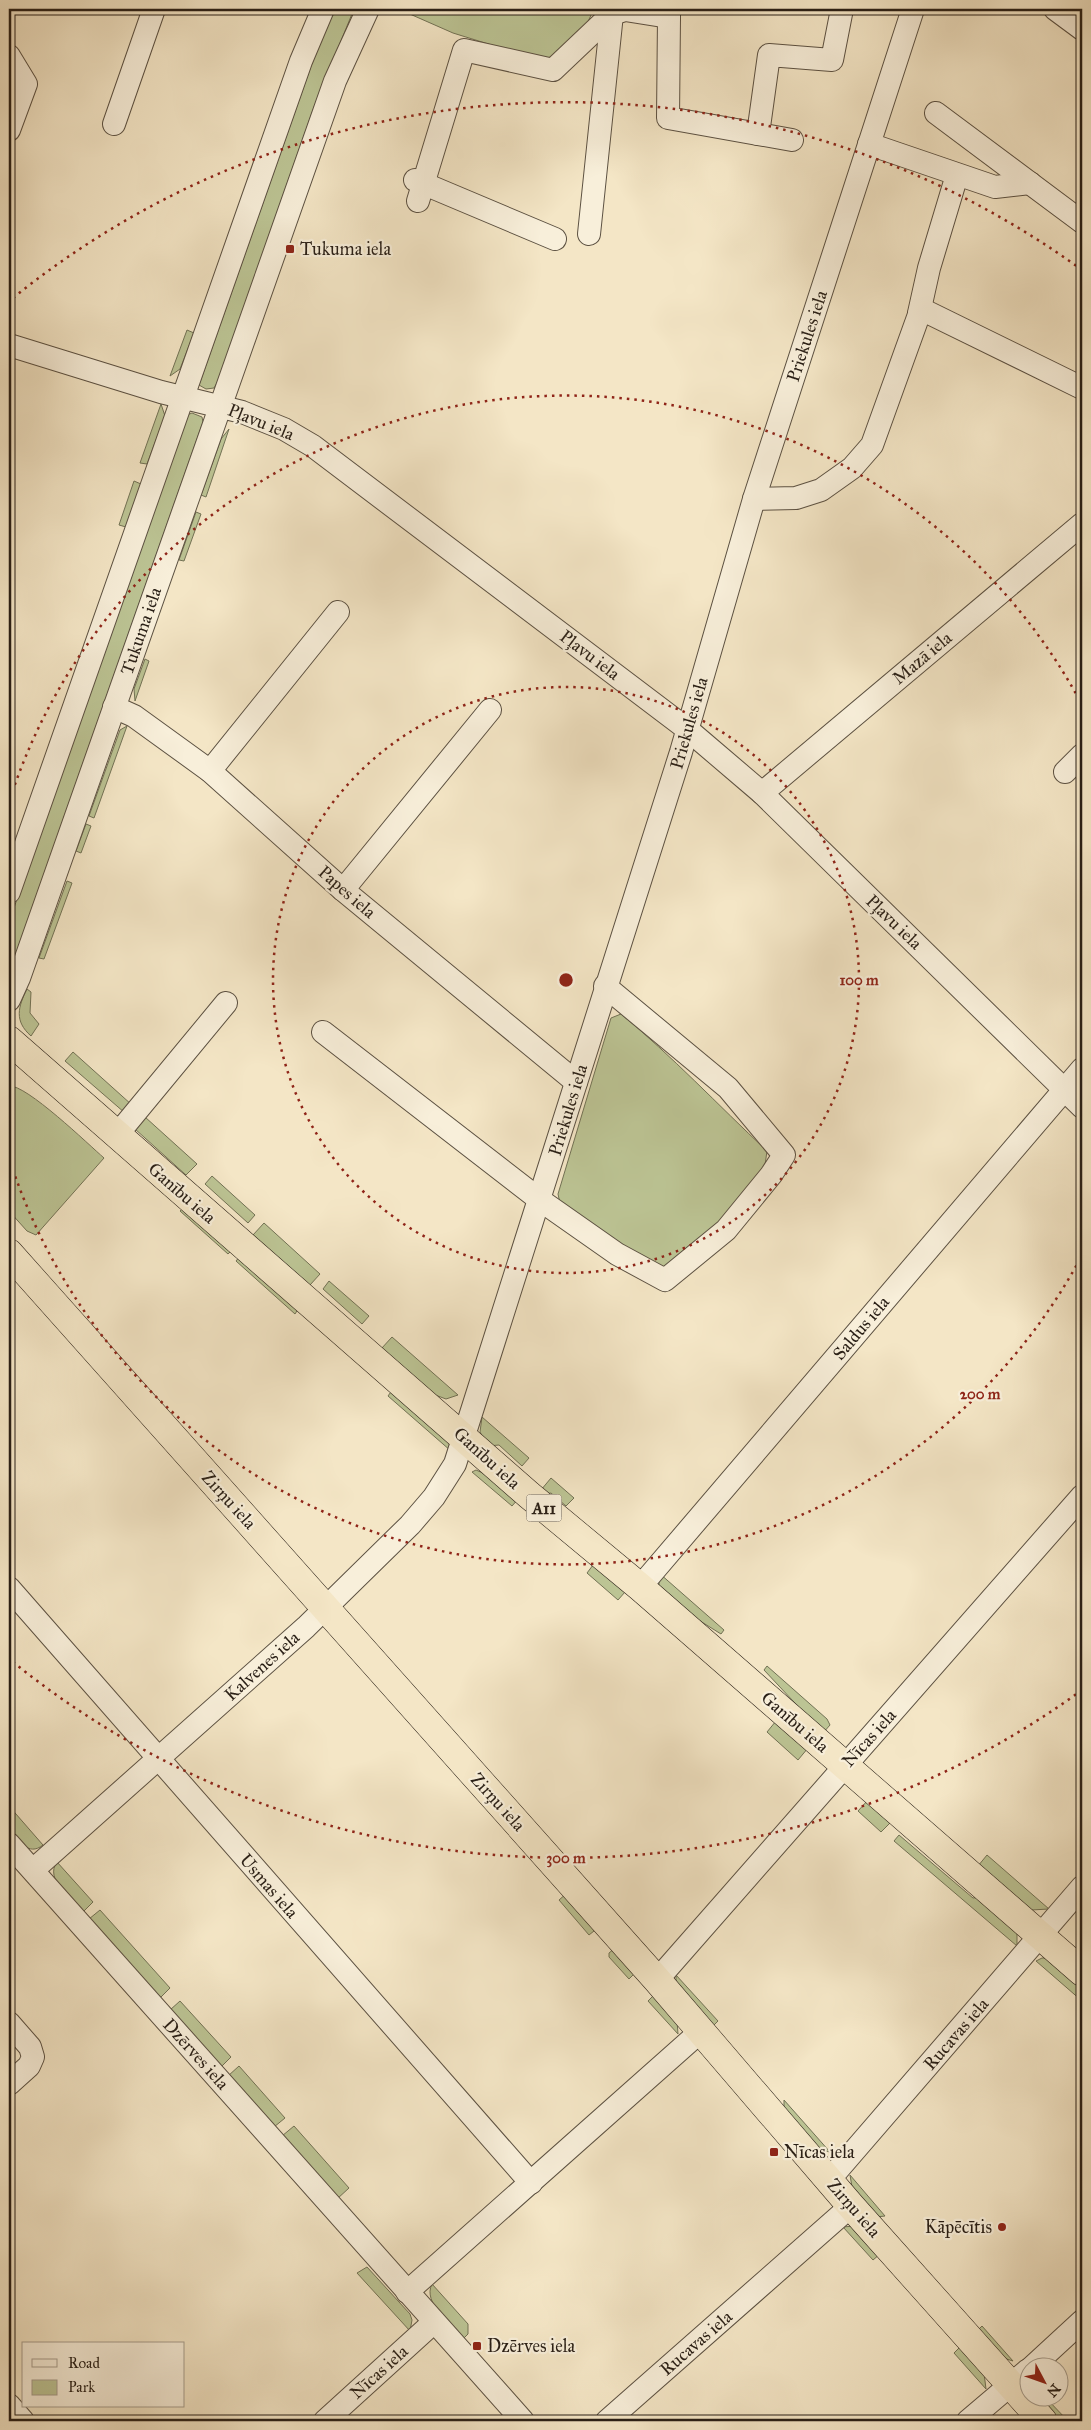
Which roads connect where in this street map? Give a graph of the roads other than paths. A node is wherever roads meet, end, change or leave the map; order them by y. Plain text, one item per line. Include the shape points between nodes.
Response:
1 (154, 9) edge
2 (323, 9) edge
3 (368, 9) edge
4 (842, 9) edge
5 (913, 9) edge
6 (1056, 9) edge
7 (669, 13) edge
8 (612, 14) junction
9 (1082, 29) edge
10 (9, 56) edge
11 (936, 113) dead end
12 (114, 124) dead end
13 (9, 130) edge
14 (758, 134) junction
15 (792, 140) dead end
16 (869, 144) junction
17 (957, 175) junction
18 (1030, 183) junction
19 (1082, 222) edge
20 (589, 234) dead end
21 (555, 239) dead end
22 (919, 313) junction
23 (9, 345) edge
24 (1082, 388) edge
25 (181, 396) junction
26 (221, 406) junction
27 (754, 499) junction
28 (1082, 524) edge
29 (338, 612) dead end
30 (114, 707) junction
31 (490, 710) dead end
32 (687, 729) junction
33 (1082, 755) edge
34 (210, 771) junction
35 (1065, 772) dead end
36 (762, 793) junction
37 (343, 890) junction
38 (9, 892) edge
39 (605, 986) junction
40 (9, 1000) edge
41 (226, 1003) dead end
42 (323, 1032) dead end
43 (9, 1040) edge
44 (1082, 1069) edge
45 (576, 1082) junction
46 (1065, 1090) junction
47 (1082, 1107) edge
48 (116, 1136) junction
49 (540, 1200) junction
50 (9, 1253) edge
51 (465, 1438) junction
52 (1082, 1496) edge
53 (640, 1587) junction
54 (9, 1588) edge
55 (326, 1607) junction
56 (158, 1759) junction
57 (845, 1765) junction
58 (9, 1844) edge
59 (33, 1870) junction
60 (1082, 1887) edge
61 (1041, 1936) junction
62 (1082, 1972) edge
63 (657, 1980) junction
64 (9, 2023) edge
65 (701, 2032) junction
66 (9, 2084) edge
67 (829, 2180) junction
68 (531, 2183) junction
69 (851, 2206) junction
70 (407, 2292) junction
71 (1082, 2321) edge
72 (434, 2322) junction
73 (1041, 2358) edge
74 (1018, 2369) edge
75 (1018, 2378) edge
76 (9, 2405) edge
77 (1037, 2408) edge
78 (23, 2421) edge
79 (325, 2421) edge
80 (523, 2421) edge
81 (607, 2421) edge
82 (968, 2421) edge
83 (1043, 2421) edge

1 - 12 street
2 - 25 street via 300,61
3 - 26 street, Tukuma iela via 335,81
4 - 14 street via 832,60 769,54
5 - 16 street, Priekules iela
6 - 9 street
7 - 8 street via 625,10
7 - 14 street via 668,118
8 - 20 street
8 - 21 street via 553,70 464,50 419,188
10 - 13 street via 26,84
11 - 18 street
14 - 15 street
16 - 17 street
16 - 27 street, Priekules iela
17 - 18 street via 995,187
17 - 22 street
18 - 19 street
22 - 24 street via 921,308
22 - 27 street via 872,445 852,468 821,490 796,498
23 - 25 street, Pļavu iela
25 - 26 street, Pļavu iela
25 - 38 street
26 - 30 street, Tukuma iela
26 - 32 street, Pļavu iela via 284,429 313,446
27 - 32 street, Priekules iela
28 - 36 street, Mazā iela
29 - 34 street
30 - 34 street, Papes iela via 134,716
30 - 40 street, Tukuma iela
31 - 37 street
32 - 36 street, Pļavu iela
32 - 39 street, Priekules iela
33 - 35 street
34 - 37 street, Papes iela
36 - 46 street, Pļavu iela
37 - 45 street, Papes iela
39 - 45 street, Priekules iela
39 - 49 street via 728,1088 784,1155 726,1230 665,1280 617,1254
41 - 48 street
42 - 49 street
43 - 48 highway, Ganību iela / A11
44 - 46 street, Saldus iela
45 - 49 street, Priekules iela
46 - 47 street, Pļavu iela
46 - 53 street, Saldus iela
48 - 51 highway, Ganību iela / A11
49 - 51 street, Priekules iela
50 - 55 highway, Zirņu iela
51 - 53 highway, Ganību iela / A11
51 - 55 street, Kalvenes iela via 455,1464 434,1497
52 - 57 street, Nīcas iela
53 - 57 highway, Ganību iela / A11
54 - 56 street, Usmas iela
55 - 56 street, Kalvenes iela
55 - 63 highway, Zirņu iela
56 - 59 street, Kalvenes iela
56 - 68 street, Usmas iela
57 - 61 highway, Ganību iela / A11
57 - 63 street, Nīcas iela
58 - 59 street, Dzērves iela
59 - 70 street, Dzērves iela
60 - 61 street, Rucavas iela
61 - 62 highway, Ganību iela / A11
61 - 67 street, Rucavas iela
63 - 65 highway, Zirņu iela
64 - 66 street via 30,2047 33,2057 29,2066
65 - 67 highway, Zirņu iela
65 - 68 street
67 - 69 highway, Zirņu iela
68 - 70 street
69 - 74 highway, Zirņu iela
69 - 81 street, Rucavas iela
70 - 72 street, Dzērves iela
71 - 73 street
72 - 79 street, Nīcas iela
72 - 80 street, Dzērves iela
75 - 82 street
76 - 78 street
77 - 83 highway, Zirņu iela

